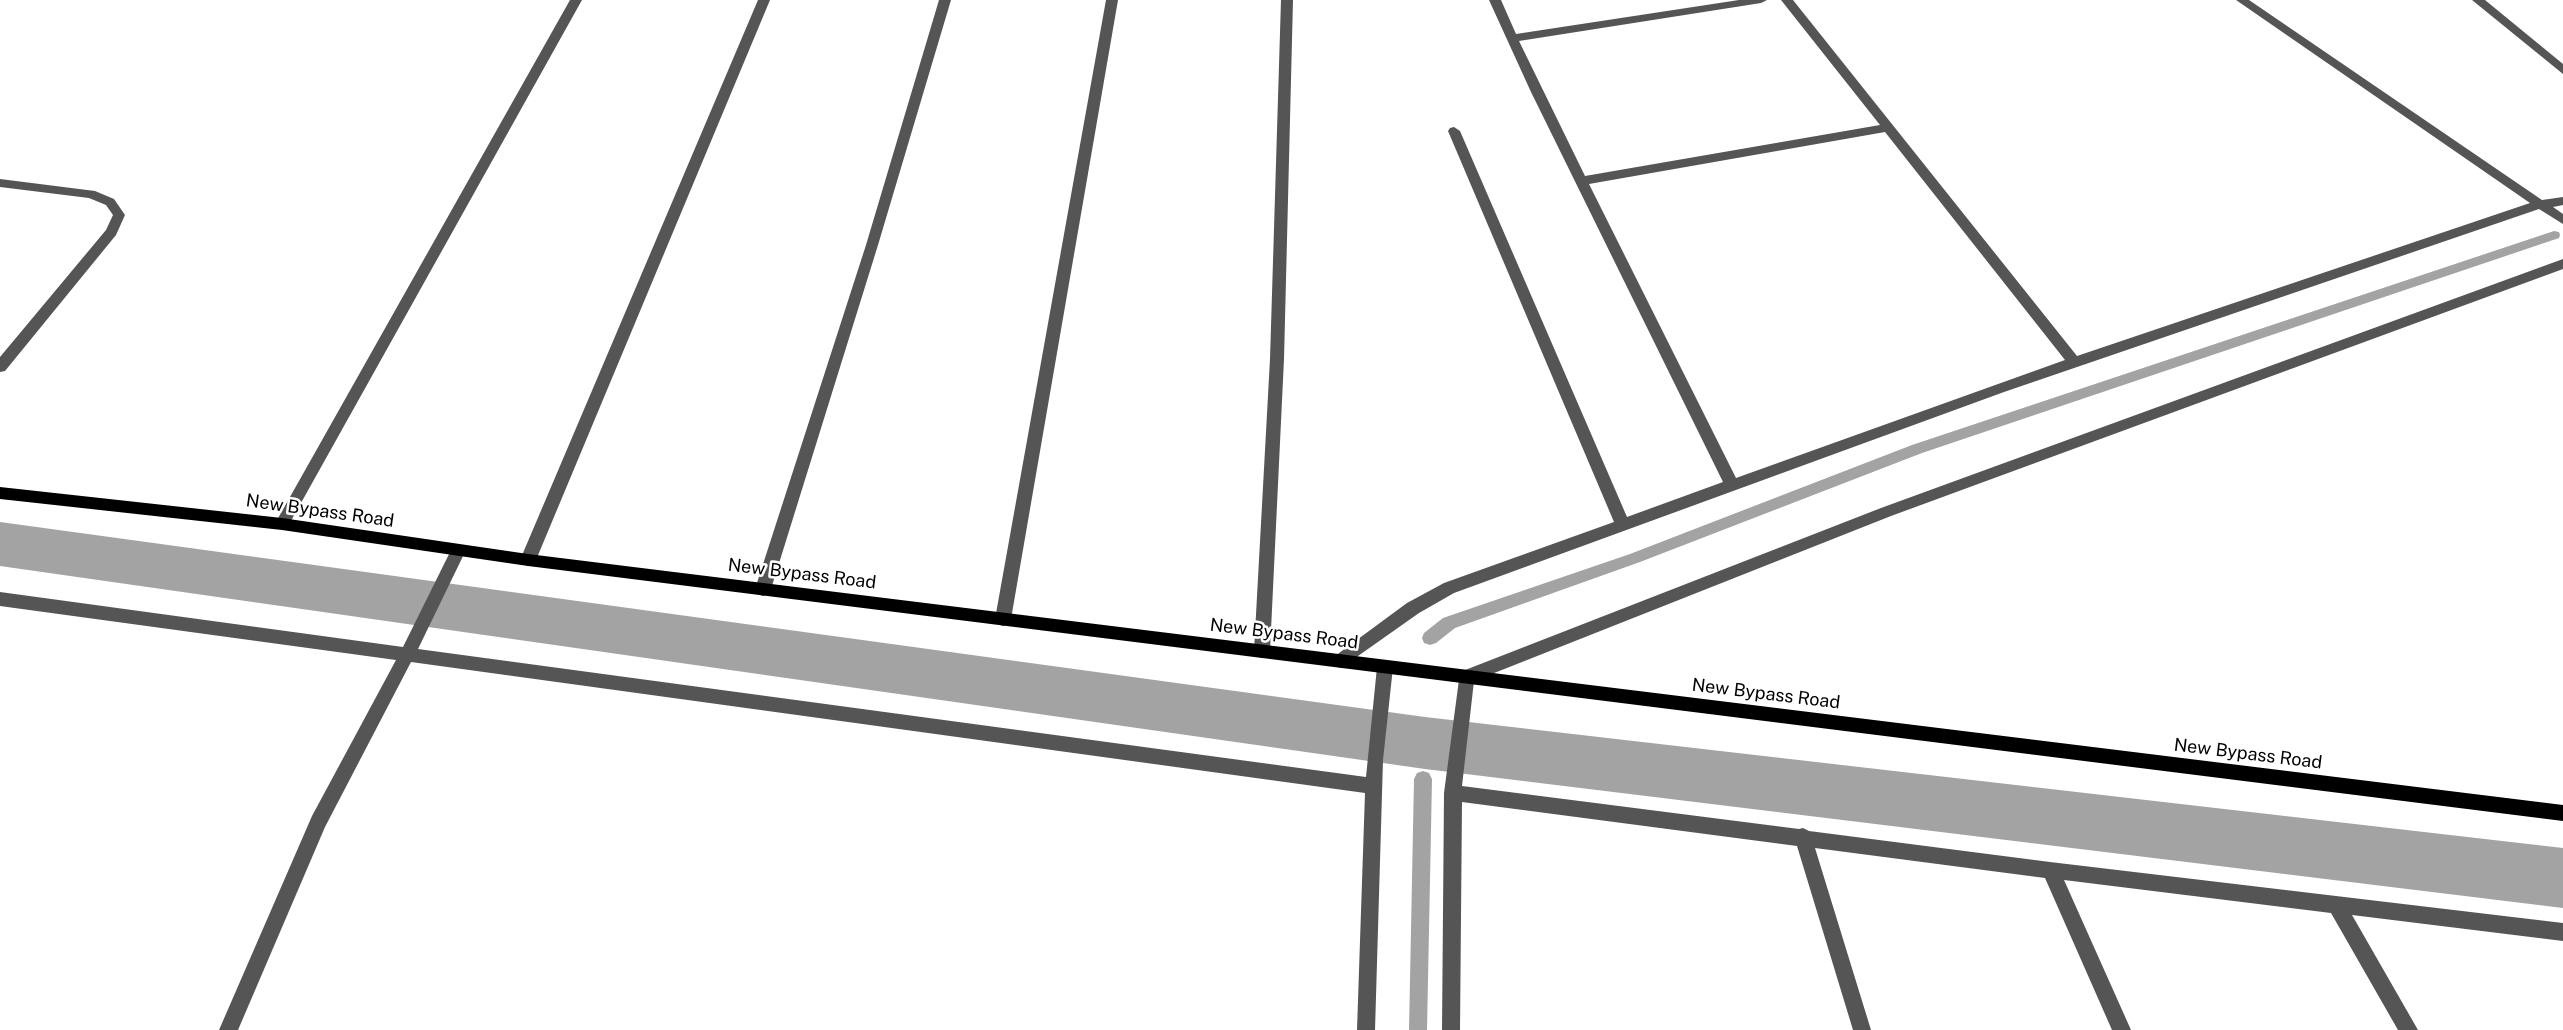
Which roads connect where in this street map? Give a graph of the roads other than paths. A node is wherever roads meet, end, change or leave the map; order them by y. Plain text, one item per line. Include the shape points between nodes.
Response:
1 (576, 0) edge
2 (764, 0) edge
3 (945, 0) edge
4 (1112, 0) edge
5 (1287, 0) edge
6 (1495, 0) edge
7 (1761, 0) edge
8 (1786, 0) edge
9 (2242, 0) edge
10 (2478, 0) edge
11 (1513, 38) junction
12 (2563, 70) edge
13 (1887, 128) junction
14 (1454, 131) dead end
15 (1581, 180) junction
16 (0, 183) edge
17 (2563, 201) edge
18 (2541, 204) junction
19 (2563, 220) edge
20 (2563, 264) edge
21 (2074, 362) junction
22 (0, 367) edge
23 (1732, 485) junction
24 (0, 493) edge
25 (282, 524) junction
26 (1623, 525) junction
27 (458, 550) junction
28 (528, 560) junction
29 (763, 589) junction
30 (0, 599) edge
31 (1003, 619) junction
32 (1262, 651) junction
33 (407, 656) junction
34 (1341, 661) junction
35 (1385, 667) junction
36 (1466, 677) junction
37 (1375, 786) junction
38 (1453, 793) junction
39 (2563, 813) edge
40 (1803, 837) junction
41 (2050, 870) junction
42 (2335, 903) junction
43 (2563, 932) edge
44 (228, 1030) edge
45 (1366, 1030) edge
46 (1451, 1030) edge
47 (1862, 1030) edge
48 (2122, 1030) edge
49 (2409, 1030) edge

1 - 25 street
2 - 28 street
3 - 29 street
4 - 31 street
5 - 32 street via 1277,358
6 - 11 street
7 - 11 street
8 - 13 street
9 - 18 street
10 - 12 street
11 - 15 street
13 - 15 street
13 - 21 street
14 - 26 street
15 - 23 street
16 - 22 street via 91,194 110,202 119,215 111,232
17 - 18 street
18 - 19 street
18 - 21 street
20 - 36 street via 1886,512
21 - 23 street
23 - 26 street
24 - 25 main road, New Bypass Road
25 - 27 main road, New Bypass Road
26 - 34 street via 1449,588 1413,608
27 - 28 main road, New Bypass Road
27 - 33 street
28 - 29 main road, New Bypass Road
29 - 31 main road, New Bypass Road
30 - 33 street
31 - 32 main road, New Bypass Road
32 - 34 main road, New Bypass Road
33 - 37 street
33 - 44 street via 318,822
34 - 35 main road, New Bypass Road
35 - 36 main road, New Bypass Road
35 - 37 street
36 - 38 street
36 - 39 main road, New Bypass Road
37 - 45 street
38 - 40 street
38 - 46 street
40 - 41 street
40 - 47 street
41 - 42 street
41 - 48 street
42 - 43 street
42 - 49 street

